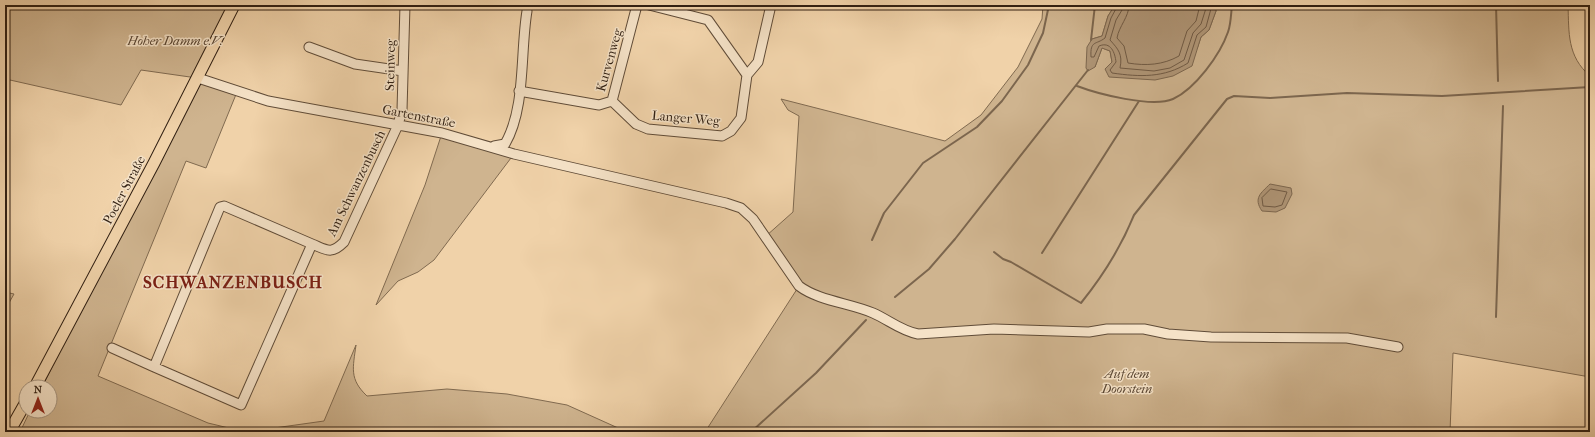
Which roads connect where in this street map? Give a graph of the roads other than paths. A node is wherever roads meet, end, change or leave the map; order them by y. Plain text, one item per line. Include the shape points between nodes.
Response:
1 (234, 5) edge
2 (405, 5) edge
3 (637, 5) edge
4 (649, 5) edge
5 (770, 5) edge
6 (527, 11) dead end
7 (310, 48) dead end
8 (403, 71) junction
9 (747, 75) junction
10 (198, 78) junction
11 (519, 91) junction
12 (612, 101) junction
13 (398, 125) junction
14 (494, 146) junction
15 (312, 244) junction
16 (1398, 347) dead end
17 (112, 348) dead end
18 (154, 367) junction
19 (39, 379) edge
20 (18, 416) edge
21 (9, 432) edge

1 - 10 main road, Poeler Straße
2 - 8 street, Steinweg
3 - 12 street, Kurvenweg
4 - 9 street via 708,20
5 - 9 street, Langer Weg via 758,62
6 - 11 street
7 - 8 street via 355,64
8 - 13 street, Steinweg via 402,110
9 - 12 street, Langer Weg via 741,118 731,132 722,136 648,129 636,124
10 - 13 street, Gartenstraße via 268,101
10 - 19 main road, Poeler Straße
11 - 12 street, Kurvenweg via 600,105
11 - 14 street via 512,132 504,144
13 - 14 street, Gartenstraße
13 - 15 street, Am Schwanzenbusch via 344,242 336,250 329,251
14 - 16 street, Gartenstraße via 514,154 741,208 753,219 799,286 807,292 876,314 908,332 918,334 994,329 1089,332 1107,329 1144,329 1168,334 1211,337 1347,338
15 - 18 street, Am Schwanzenbusch via 241,405
15 - 18 street, Am Schwanzenbusch via 224,206 220,207
17 - 18 street, Am Schwanzenbusch
20 - 21 main road

